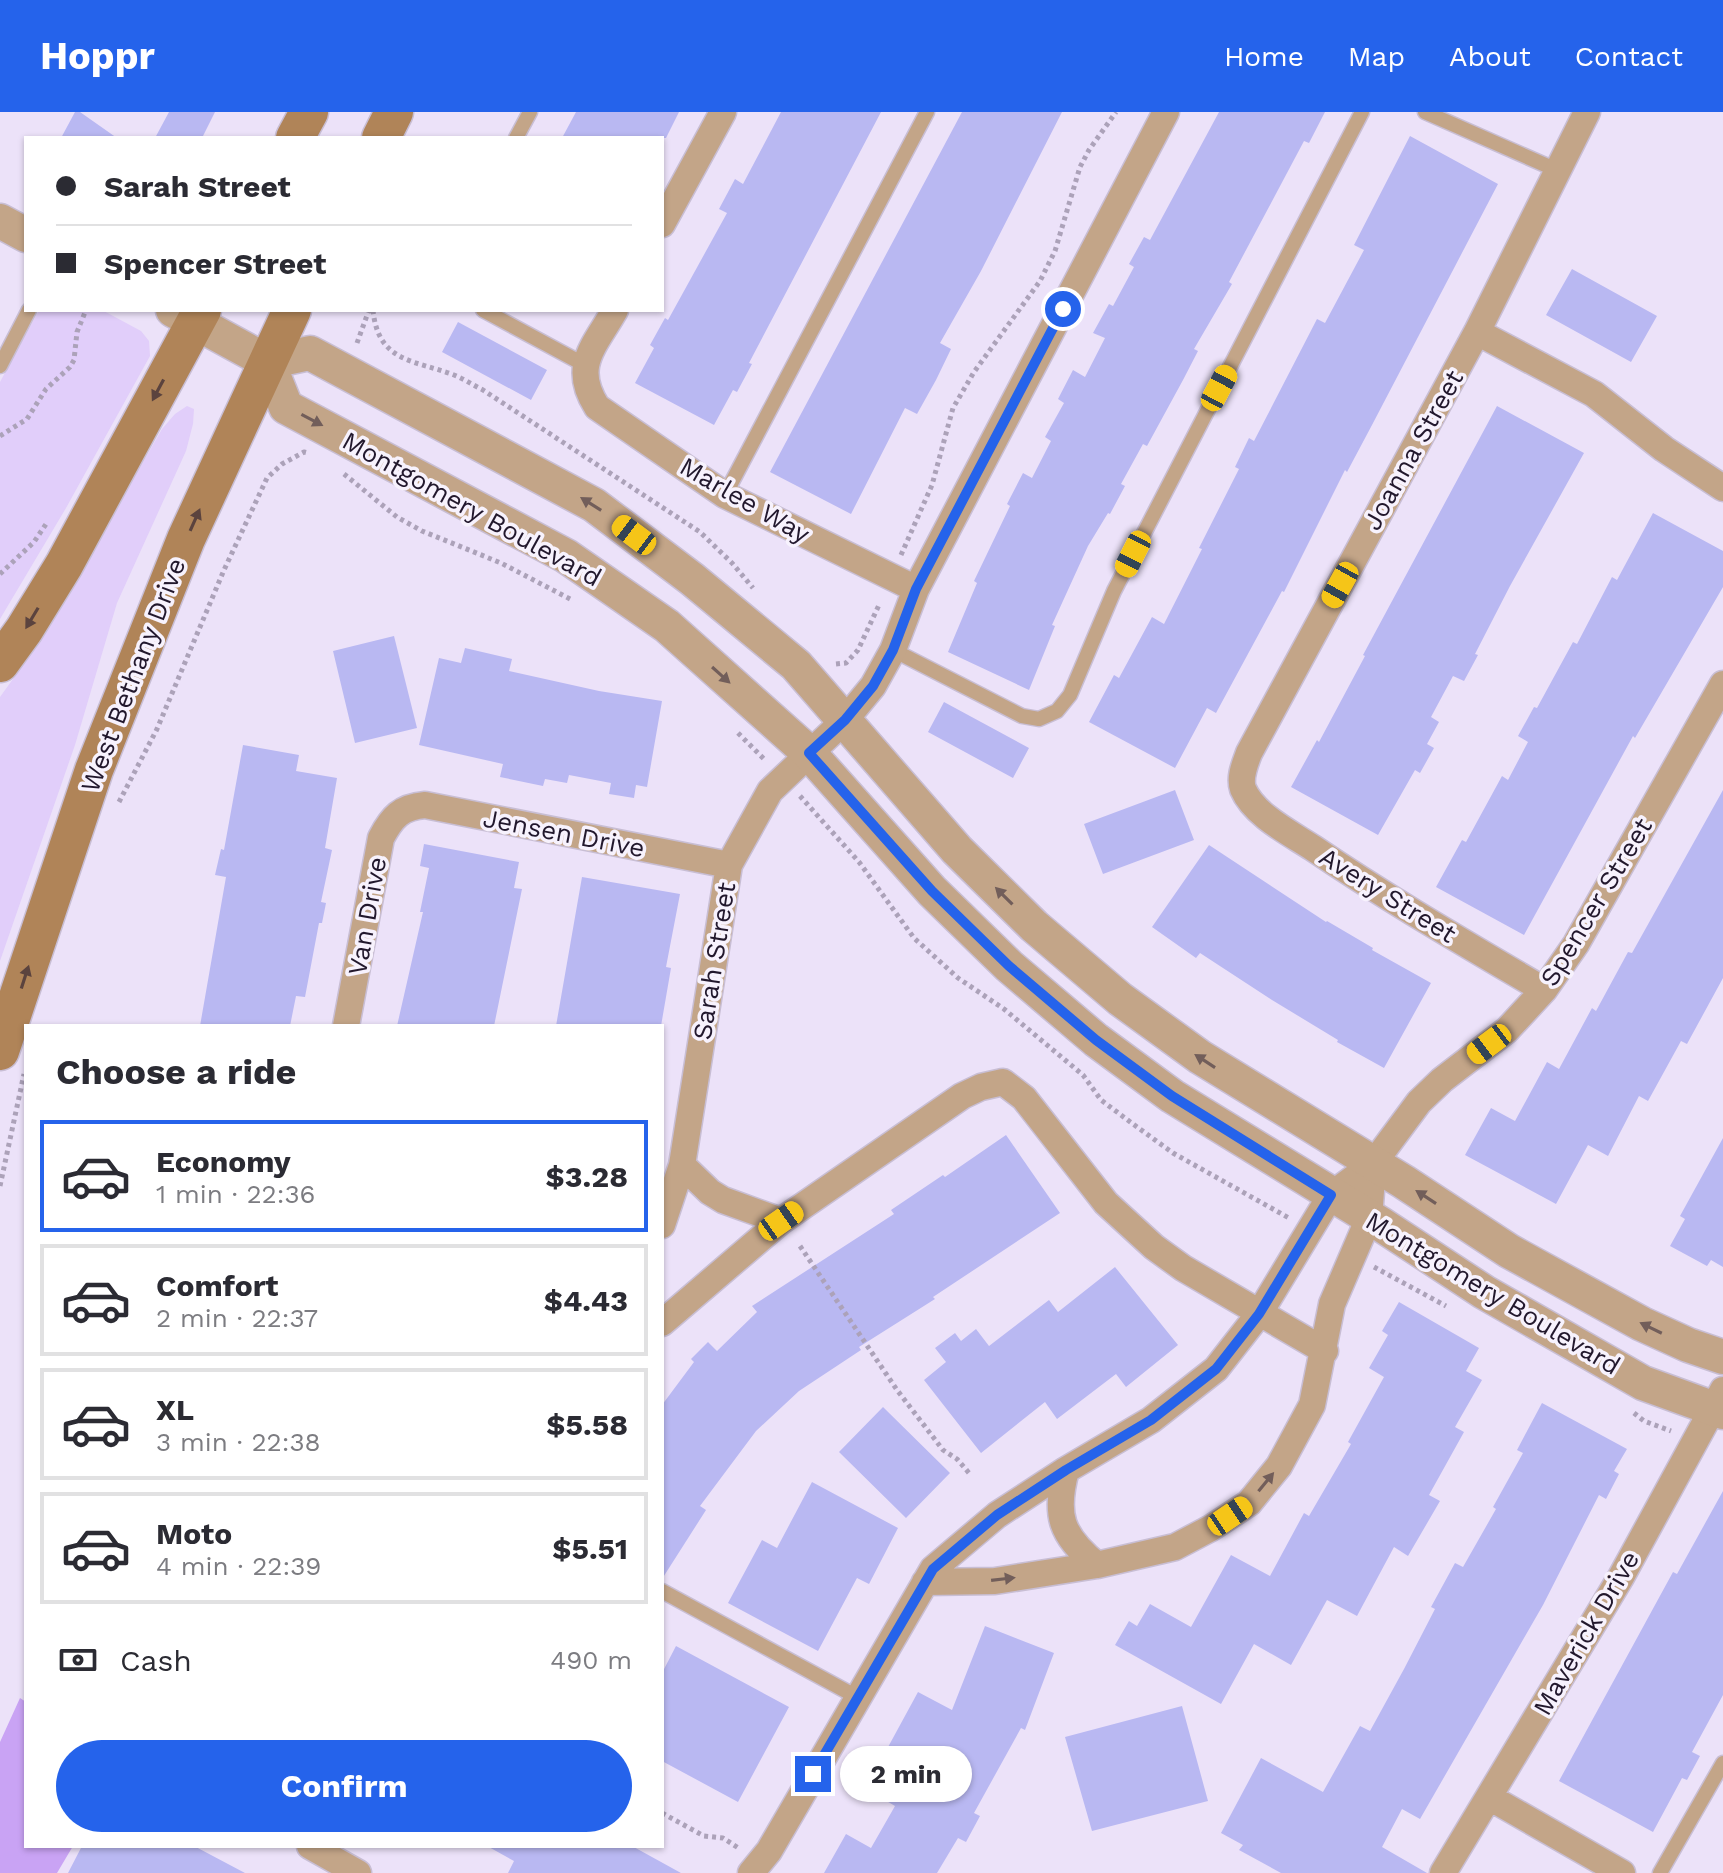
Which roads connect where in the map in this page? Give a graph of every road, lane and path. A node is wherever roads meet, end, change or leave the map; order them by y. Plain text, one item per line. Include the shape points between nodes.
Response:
1 (309, 112) edge
2 (394, 112) edge
3 (530, 112) edge
4 (723, 112) edge
5 (927, 112) edge
6 (1116, 112) edge
7 (1166, 112) edge
8 (1362, 112) edge
9 (1425, 112) edge
10 (1587, 112) edge
11 (296, 136) edge
12 (382, 136) edge
13 (517, 136) edge
14 (1559, 171) junction
15 (664, 220) edge
16 (0, 221) edge
17 (24, 234) edge
18 (28, 312) edge
19 (85, 312) edge
20 (291, 312) edge
21 (370, 312) edge
22 (372, 312) edge
23 (486, 312) edge
24 (614, 312) edge
25 (190, 314) edge
26 (1477, 332) junction
27 (357, 343) dead end
28 (268, 362) junction
29 (0, 366) edge
30 (586, 378) junction
31 (0, 436) edge
32 (304, 452) dead end
33 (1723, 488) edge
34 (725, 495) junction
35 (891, 578) junction
36 (916, 589) junction
37 (758, 594) dead end
38 (893, 650) junction
39 (831, 662) dead end
40 (0, 663) edge
41 (1723, 684) edge
42 (845, 720) junction
43 (809, 753) junction
44 (1243, 787) joint
45 (399, 811) joint
46 (113, 814) dead end
47 (729, 865) junction
48 (1544, 990) junction
49 (346, 1024) edge
50 (0, 1051) edge
51 (24, 1078) edge
52 (1373, 1164) junction
53 (682, 1165) junction
54 (0, 1186) edge
55 (1331, 1195) junction
56 (1369, 1218) junction
57 (664, 1219) edge
58 (781, 1221) junction
59 (800, 1246) dead end
60 (1259, 1314) junction
61 (664, 1321) edge
62 (1325, 1351) junction
63 (1723, 1357) edge
64 (1719, 1404) edge
65 (1066, 1470) junction
66 (969, 1473) dead end
67 (1097, 1565) junction
68 (925, 1582) junction
69 (664, 1592) edge
70 (857, 1697) junction
71 (1723, 1763) edge
72 (1489, 1797) junction
73 (664, 1814) edge
74 (314, 1848) edge
75 (747, 1862) edge
76 (358, 1873) edge
77 (1443, 1873) edge
78 (1622, 1873) edge
79 (1660, 1873) edge

1 - 11 main road
2 - 12 main road
3 - 13 lane
4 - 15 street
5 - 34 lane
6 - 35 path via 1080,167 1055,251 1032,295 953,408 932,485
7 - 36 street, Sarah Street
8 - 38 lane via 1114,591 1070,695 1057,711 1039,719 1022,716
9 - 14 lane
10 - 14 street, Joanna Street
14 - 26 street, Joanna Street
16 - 17 street
18 - 29 lane
19 - 31 path via 70,367 46,389 27,419
20 - 28 main road, West Bethany Drive
21 - 27 path
22 - 37 path via 379,335 396,355 483,390 700,532
23 - 30 lane
24 - 30 street
25 - 28 street
25 -> 40 main road via 64,565
26 - 33 street via 1594,394
26 - 44 street, Joanna Street via 1249,753
42 -> 28 street, Montgomery Boulevard via 796,665 594,505 310,353
28 -> 43 street, Montgomery Boulevard via 286,407 566,556 667,626
50 -> 28 main road, West Bethany Drive via 94,770 186,539
30 - 34 street, Marlee Way via 597,407
32 - 46 path via 267,478 157,729
34 - 35 street, Marlee Way
35 - 36 street, Marlee Way
35 - 39 path via 858,650 846,663
36 - 38 street, Sarah Street
38 - 42 street, Sarah Street
41 - 48 street, Spencer Street via 1576,944
42 - 43 street, Sarah Street
52 -> 42 street, Montgomery Boulevard via 1200,1057 1120,999 1034,926 957,850
43 - 47 street, Sarah Street via 770,791
43 - 55 street, Montgomery Boulevard via 932,891 1096,1040 1172,1096
44 - 48 street, Avery Street via 1274,821 1372,888
45 - 47 street, Jensen Drive via 425,805
45 - 49 street, Van Drive via 381,838
47 - 53 street, Sarah Street
48 - 52 street, Spencer Street via 1507,1030 1419,1102
51 - 54 path
52 - 55 street, Spencer Street
52 - 56 street
63 -> 52 street, Montgomery Boulevard via 1642,1324 1509,1251
53 - 57 street, Sarah Street
53 - 58 street via 723,1200
55 - 56 street, Montgomery Boulevard
55 - 60 street
56 - 62 street via 1332,1304
56 - 64 street, Montgomery Boulevard via 1484,1292 1643,1383
58 - 60 street via 962,1096 1003,1082 1024,1098 1129,1227 1183,1268
58 - 61 street
59 - 66 path via 897,1390 943,1450
60 - 62 street
60 - 65 street via 1216,1369 1151,1420
67 -> 62 street via 1175,1547 1249,1503 1279,1466 1312,1405
64 - 72 street, Maverick Drive
65 - 67 street via 1059,1496 1062,1524 1075,1548
65 - 68 street via 997,1515 933,1569
68 -> 67 street via 995,1581
68 - 70 street
69 - 70 lane
70 - 75 street via 769,1851
71 - 79 lane
72 - 77 street, Maverick Drive
72 - 78 street
73 - 75 path via 704,1836 723,1838
74 - 76 street

